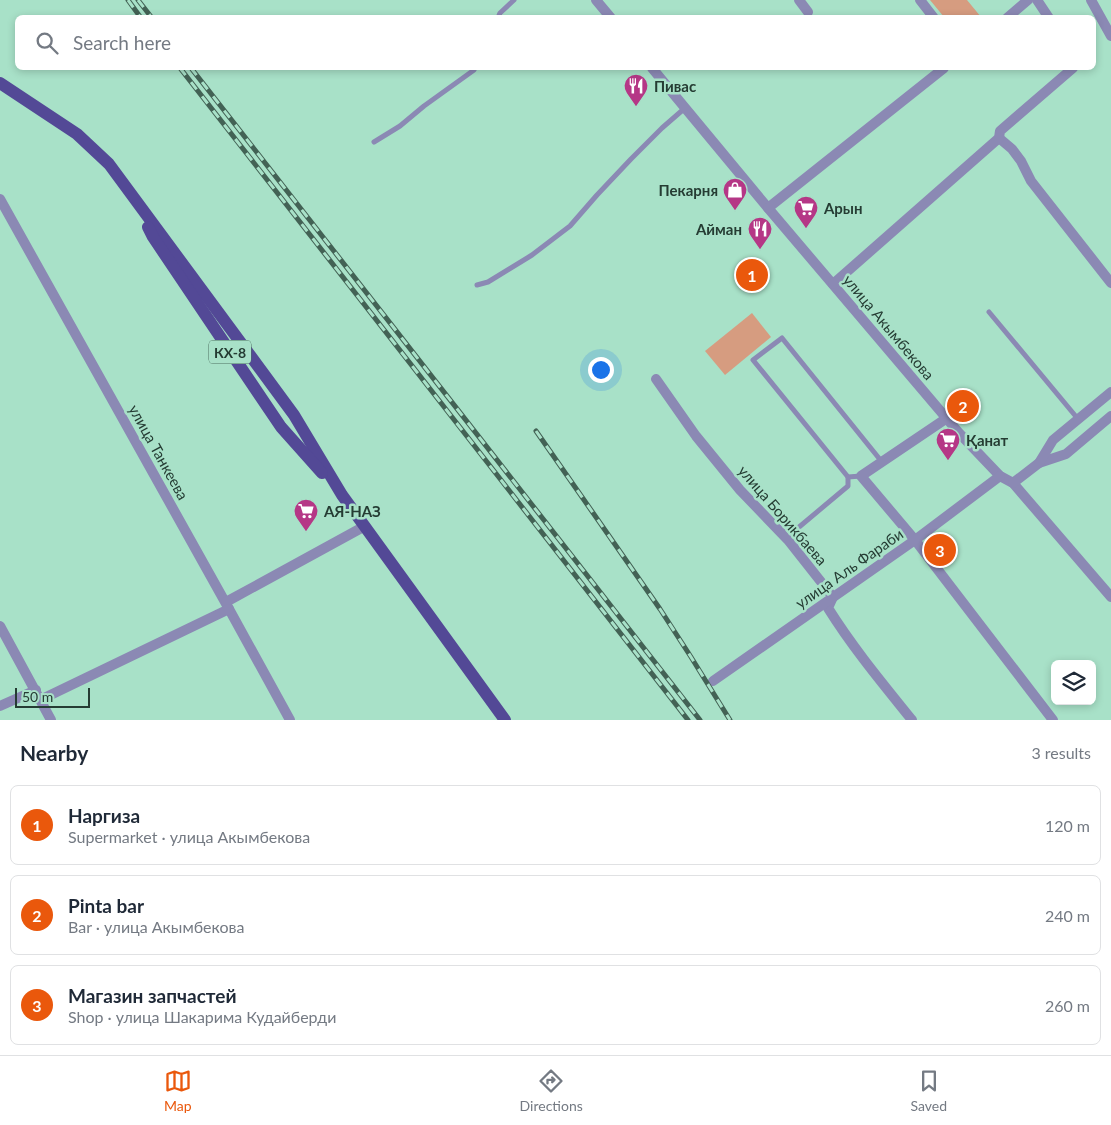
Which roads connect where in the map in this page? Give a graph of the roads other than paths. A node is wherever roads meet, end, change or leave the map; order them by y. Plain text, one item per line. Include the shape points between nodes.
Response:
1 (514, 0) edge
2 (596, 0) edge
3 (799, 0) edge
4 (920, 0) edge
5 (1028, 0) edge
6 (1037, 0) edge
7 (1091, 0) edge
8 (808, 12) dead end
9 (499, 15) edge
10 (608, 15) edge
11 (932, 15) edge
12 (1010, 15) edge
13 (1047, 15) edge
14 (1111, 36) edge
15 (474, 70) edge
16 (654, 70) edge
17 (941, 70) edge
18 (1070, 70) edge
19 (0, 83) edge
20 (685, 108) junction
21 (999, 138) junction
22 (374, 142) dead end
23 (134, 197) junction
24 (0, 199) edge
25 (768, 208) junction
26 (1111, 283) edge
27 (833, 284) junction
28 (477, 285) dead end
29 (989, 312) dead end
30 (656, 379) dead end
31 (1111, 392) edge
32 (294, 415) junction
33 (1111, 416) edge
34 (947, 418) junction
35 (1078, 419) junction
36 (281, 427) junction
37 (882, 463) junction
38 (1039, 463) junction
39 (861, 476) junction
40 (1000, 476) junction
41 (848, 477) junction
42 (1014, 482) junction
43 (342, 495) junction
44 (365, 526) junction
45 (786, 538) junction
46 (915, 540) junction
47 (1111, 597) edge
48 (833, 598) junction
49 (228, 606) junction
50 (0, 626) edge
51 (714, 681) dead end
52 (36, 690) junction
53 (40, 700) junction
54 (0, 706) edge
55 (51, 720) edge
56 (290, 720) edge
57 (505, 720) edge
58 (912, 720) edge
59 (1053, 720) edge

1 - 9 lane
2 - 10 street
3 - 8 street
4 - 11 street
5 - 12 street
6 - 13 street
7 - 14 street
15 - 22 lane
16 - 20 street, улица Акымбекова
17 - 25 street
18 - 21 street via 1000,131
19 - 23 main road, КХ-8 via 77,134 109,164
20 - 25 street, улица Акымбекова
20 - 28 lane via 638,152 570,226 532,255 488,282
21 - 26 street via 1012,149 1031,181
21 - 27 street
23 - 32 main road, КХ-8
23 - 36 main road, КХ-8 via 153,237
24 - 49 street, улица Танкеева
25 - 27 street, улица Акымбекова
27 - 34 street, улица Акымбекова
29 - 35 lane
30 - 45 street, улица Борикбаева via 740,490
31 - 35 street
32 - 36 main road via 293,424
32 - 43 main road, КХ-8
33 - 38 street via 1066,454
34 - 37 street
34 - 40 street, улица Акымбекова
35 - 38 street via 1053,440
36 - 43 main road, КХ-8
37 - 39 street
37 - 41 lane via 782,338 753,360
38 - 42 street
39 - 41 lane
39 - 46 street
40 - 42 street, улица Акымбекова
40 - 46 street, улица Аль Фараби
41 - 45 lane via 848,486
42 - 47 street, улица Акымбекова
43 - 44 main road, КХ-8
44 - 49 street
44 - 57 main road, КХ-8
45 - 48 street, улица Борикбаева
46 - 48 street, улица Аль Фараби
46 - 59 street
48 - 51 street, улица Аль Фараби
48 - 58 street via 828,608 840,627
49 - 53 street
49 - 56 street, улица Танкеева
50 - 52 street
52 - 53 street
52 - 54 street
53 - 55 street

